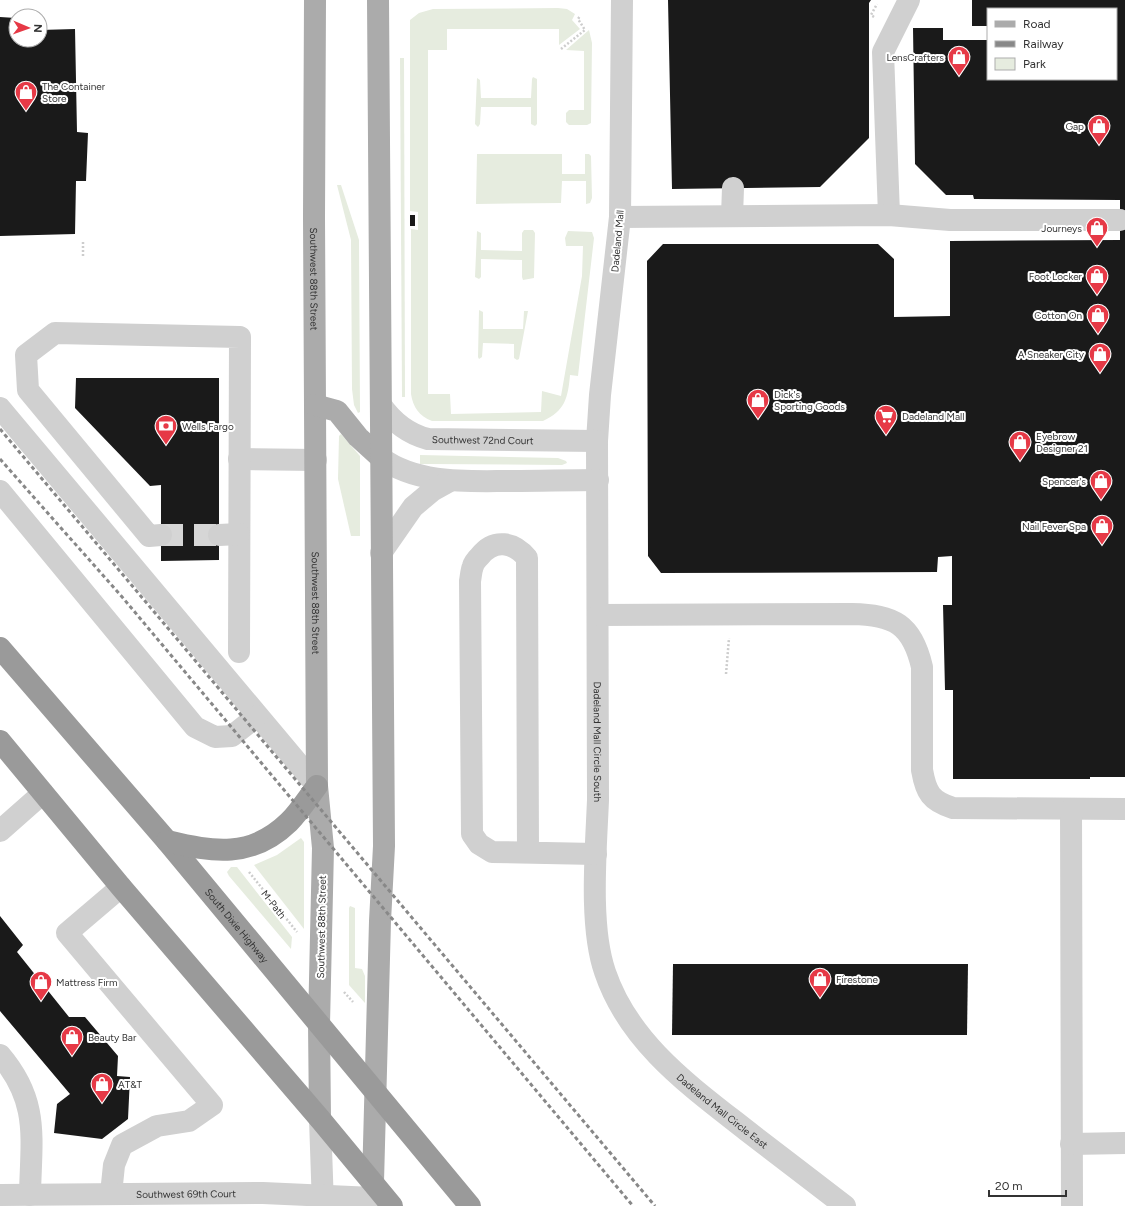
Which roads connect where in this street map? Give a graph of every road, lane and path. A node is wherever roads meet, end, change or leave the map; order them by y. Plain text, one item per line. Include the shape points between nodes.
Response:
1 (315, 0) edge
2 (378, 0) edge
3 (622, 0) edge
4 (908, 1) edge
5 (580, 16) dead end
6 (561, 49) dead end
7 (733, 188) dead end
8 (889, 215) junction
9 (732, 216) junction
10 (620, 217) junction
11 (1120, 220) dead end
12 (83, 242) dead end
13 (83, 256) dead end
14 (315, 405) junction
15 (381, 405) junction
16 (0, 408) edge
17 (597, 441) junction
18 (381, 458) junction
19 (239, 459) junction
20 (316, 460) junction
21 (598, 480) junction
22 (450, 481) junction
23 (0, 491) edge
24 (161, 535) tunnel mouth
25 (381, 553) junction
26 (598, 615) junction
27 (729, 639) dead end
28 (0, 648) edge
29 (239, 652) dead end
30 (726, 674) dead end
31 (257, 716) junction
32 (0, 741) edge
33 (318, 786) junction
34 (43, 793) junction
35 (1071, 809) junction
36 (1125, 809) edge
37 (0, 831) edge
38 (167, 841) junction
39 (528, 852) junction
40 (596, 854) junction
41 (245, 866) dead end
42 (120, 887) junction
43 (300, 936) dead end
44 (616, 1000) joint
45 (319, 1024) junction
46 (0, 1055) edge
47 (375, 1091) junction
48 (320, 1119) junction
49 (1125, 1143) edge
50 (1071, 1144) junction
51 (111, 1194) junction
52 (0, 1195) edge
53 (30, 1195) junction
54 (373, 1196) edge
55 (205, 1199) edge
56 (88, 1200) edge
57 (323, 1201) edge
58 (392, 1206) edge
59 (470, 1206) edge
60 (845, 1206) edge
61 (1072, 1206) edge

1 - 14 main road, Southwest 88th Street
2 - 15 main road
3 - 10 street, Dadeland Mall
4 - 8 street via 883,52
5 - 6 path via 578,20 585,30
7 - 9 street
8 - 9 street
8 - 11 street via 950,220
9 - 10 street
10 - 17 street, Dadeland Mall
12 - 13 path
14 - 18 main road via 337,411 358,437
14 - 20 main road, Southwest 88th Street
15 - 17 street, Southwest 72nd Court via 404,429 428,439
15 - 18 main road
16 - 31 street
17 - 21 street, Dadeland Mall
18 - 22 street via 408,472
18 - 25 main road
19 - 20 street
19 - 24 street via 240,337 55,333 26,355 28,390 150,536
19 - 29 street via 229,534
20 - 33 main road, Southwest 88th Street
21 - 22 street
21 - 26 street, Dadeland Mall Circle South
22 - 25 street via 413,506
23 - 31 street via 195,727 215,737 232,736
25 - 47 main road via 384,846
26 - 35 street via 852,614 885,617 907,632 919,654 922,667 922,770 932,798 953,808
26 - 40 street, Dadeland Mall Circle South
27 - 30 path
28 - 38 highway, South Dixie Highway
31 - 33 street
32 - 34 highway
33 - 38 highway via 289,822 276,833 247,847 226,851 203,850
33 - 45 main road, Southwest 88th Street via 322,848
34 - 37 street
34 - 42 highway
35 - 36 street
35 - 50 street
38 - 45 highway, South Dixie Highway
39 - 39 street via 492,852 479,844 472,834 470,581 473,564 485,548 500,544 520,550 527,558
39 - 40 street
40 - 44 street, Dadeland Mall Circle South via 596,913 600,946 605,971
41 - 43 path, M-Path
42 - 48 highway
42 - 51 street via 67,933 212,1105 189,1122 157,1126 122,1145 114,1165
44 - 60 street, Dadeland Mall Circle East via 645,1042 680,1078
45 - 47 highway, South Dixie Highway
45 - 48 main road, Southwest 88th Street
46 - 53 street via 22,1086 28,1103 31,1123
47 - 54 main road
47 - 59 highway, South Dixie Highway
48 - 54 highway
48 - 57 street, Southwest 88th Street
49 - 50 street
50 - 61 street
51 - 55 street, Southwest 69th Court
51 - 56 street, Southwest 69th Court
52 - 53 street, Southwest 69th Court
53 - 56 street, Southwest 69th Court
54 - 57 street, Southwest 69th Court
54 - 58 highway
55 - 57 street, Southwest 69th Court via 263,1192

